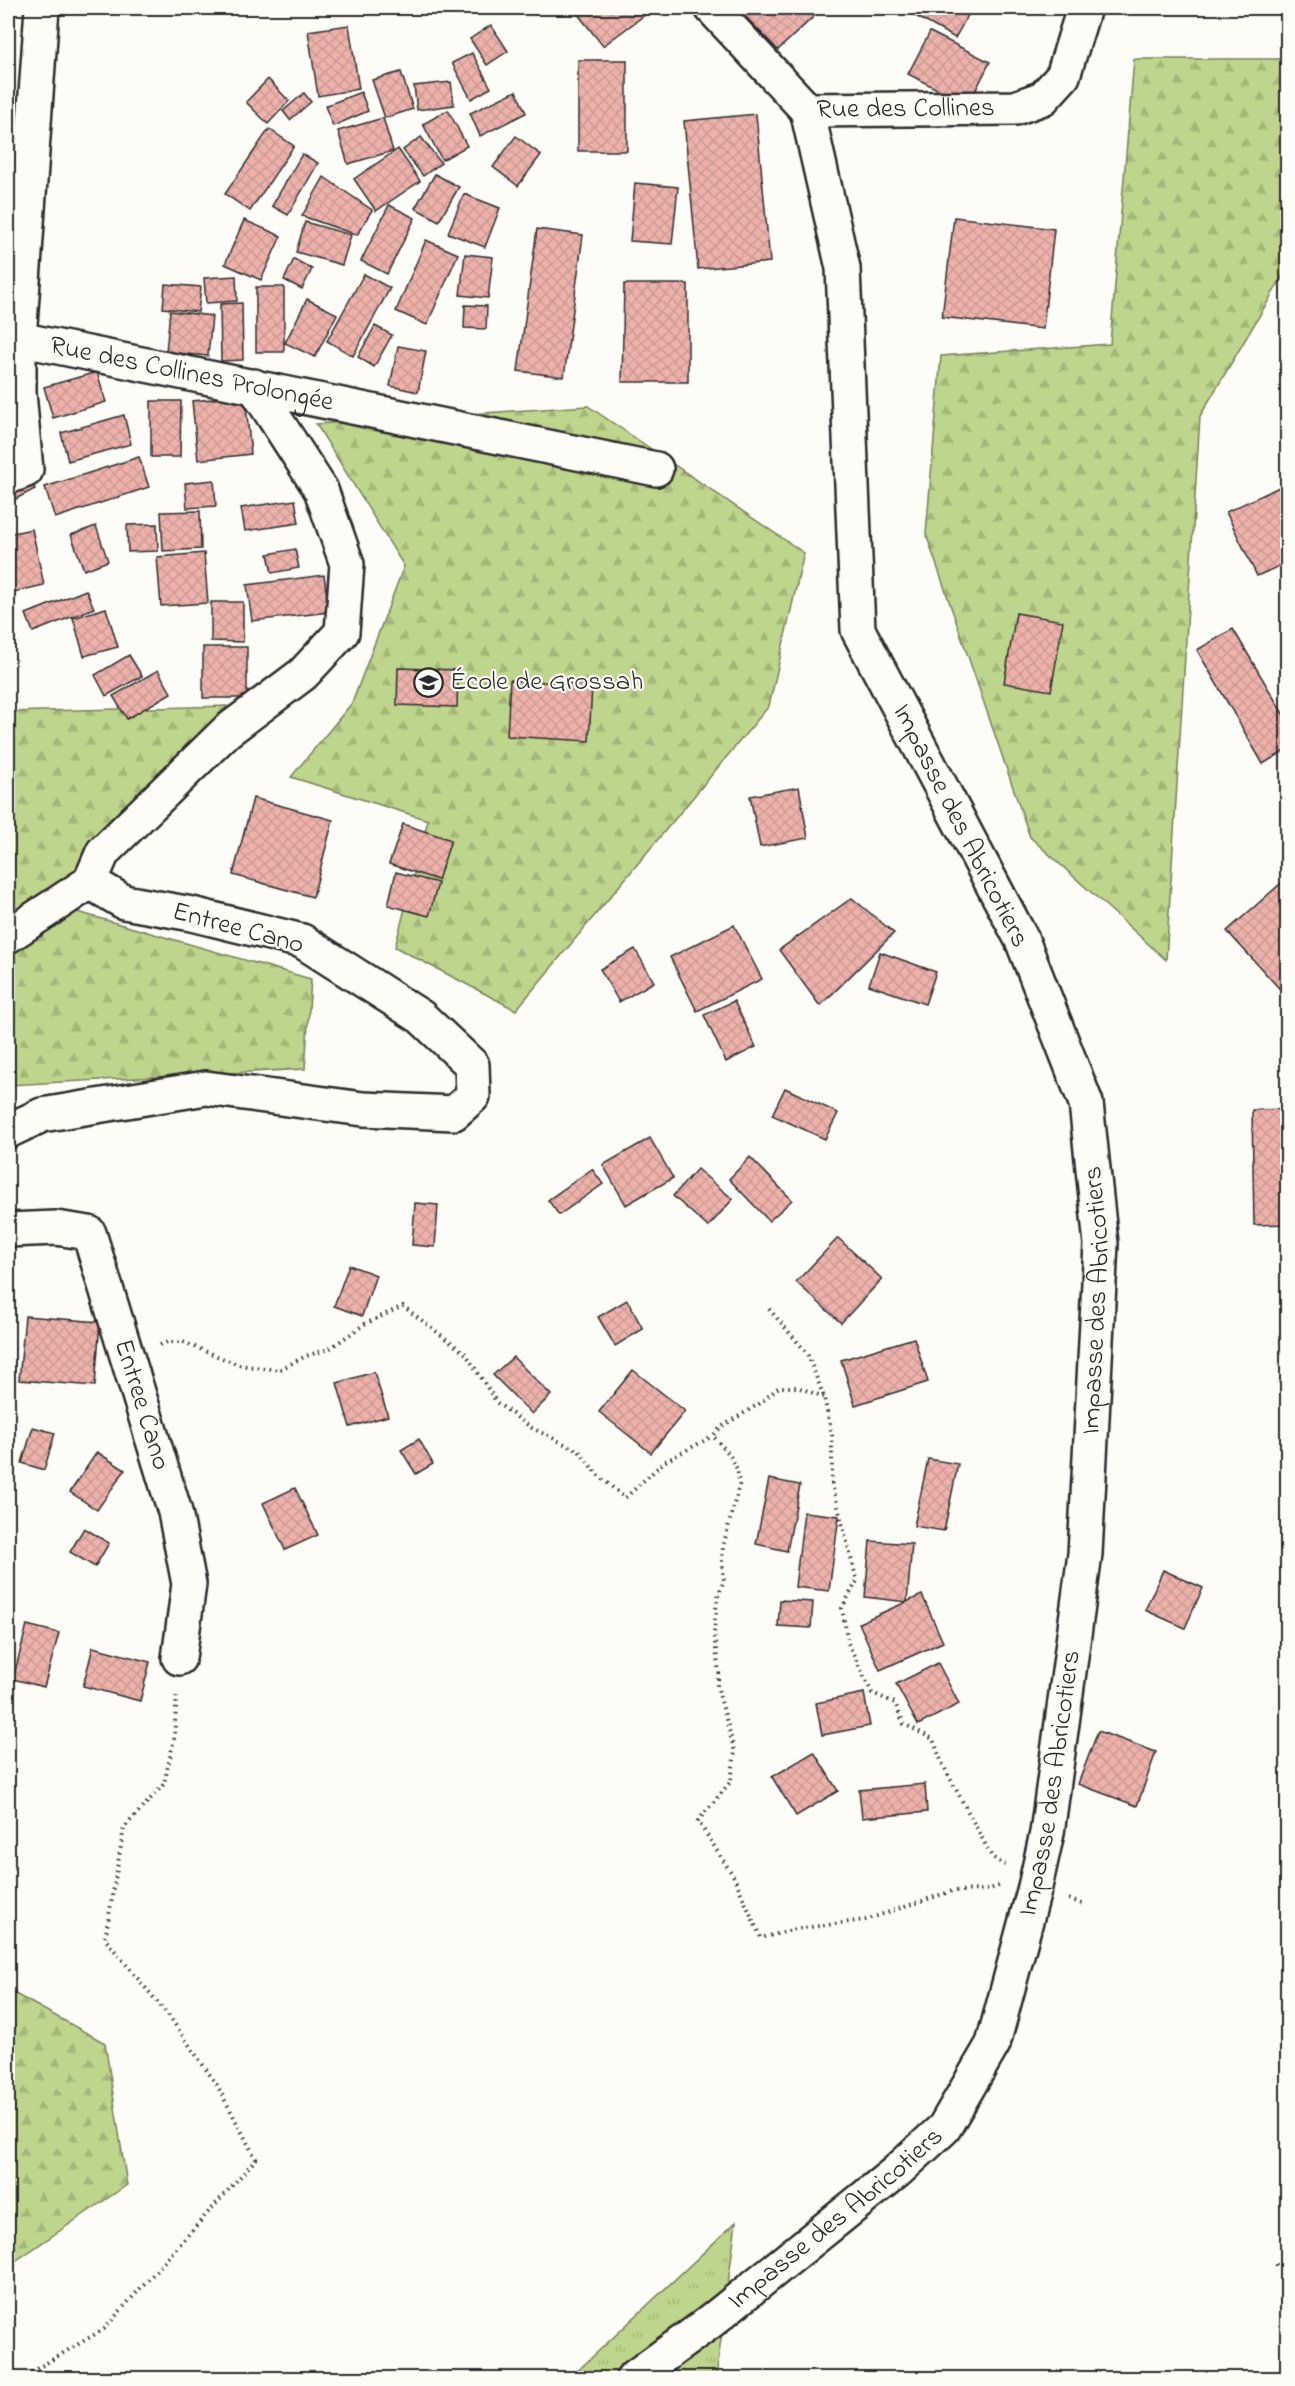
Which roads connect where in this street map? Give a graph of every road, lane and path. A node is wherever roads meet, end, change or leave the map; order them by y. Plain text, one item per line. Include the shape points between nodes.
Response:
1 (42, 8) edge
2 (711, 8) edge
3 (1084, 8) edge
4 (807, 110) junction
5 (13, 339) edge
6 (255, 386) junction
7 (656, 469) dead end
8 (8, 477) edge
9 (90, 882) junction
10 (8, 936) edge
11 (8, 1131) edge
12 (8, 1230) edge
13 (769, 1309) dead end
14 (126, 1359) junction
15 (824, 1396) junction
16 (713, 1436) junction
17 (179, 1658) joint
18 (1035, 1887) junction
19 (1085, 1905) dead end
20 (1276, 2264) dead end
21 (1287, 2278) edge
22 (21, 2379) edge
23 (633, 2379) edge

1 - 5 street, Rue des Collines Prolongée
2 - 4 street, Rue des Collines
3 - 4 street, Rue des Collines via 1063,76 1043,98 1015,108
4 - 18 street, Impasse des Abricotiers via 843,268 858,630 1022,940 1086,1103 1101,1244 1085,1554 1047,1833
5 - 6 street, Rue des Collines Prolongée
5 - 8 street via 26,470
6 - 7 street, Rue des Collines Prolongée
6 - 9 street via 325,501 347,564 342,632 303,674 227,731 103,852
9 - 10 street
9 - 11 street, Entree Cano via 124,902 302,941 421,1017 472,1065 472,1096 454,1113 363,1109 207,1088 42,1114
12 - 14 street, Entree Cano via 56,1228 89,1233
13 - 15 path via 807,1353
14 - 16 path via 167,1342 183,1342 239,1365 279,1370 328,1349 365,1324 403,1306 466,1354 497,1403 532,1428 579,1451 598,1475 625,1498 664,1462
14 - 17 street, Entree Cano via 175,1512 189,1584
15 - 16 path via 797,1387 779,1387
15 - 18 path via 832,1435 832,1484 857,1581 842,1608 848,1642 873,1693 895,1703 904,1725 933,1739 992,1857
16 - 18 path via 737,1469 739,1485 723,1547 724,1580 717,1599 714,1634 717,1686 735,1752 731,1781 698,1821 734,1877 761,1938 865,1920 952,1891 987,1890 1005,1884
17 - 22 path via 174,1739 164,1784 124,1828 105,1939 169,2016 217,2085 256,2159 104,2330
18 - 19 path
18 - 23 street, Impasse des Abricotiers via 993,2044 944,2128 802,2249
20 - 21 path

